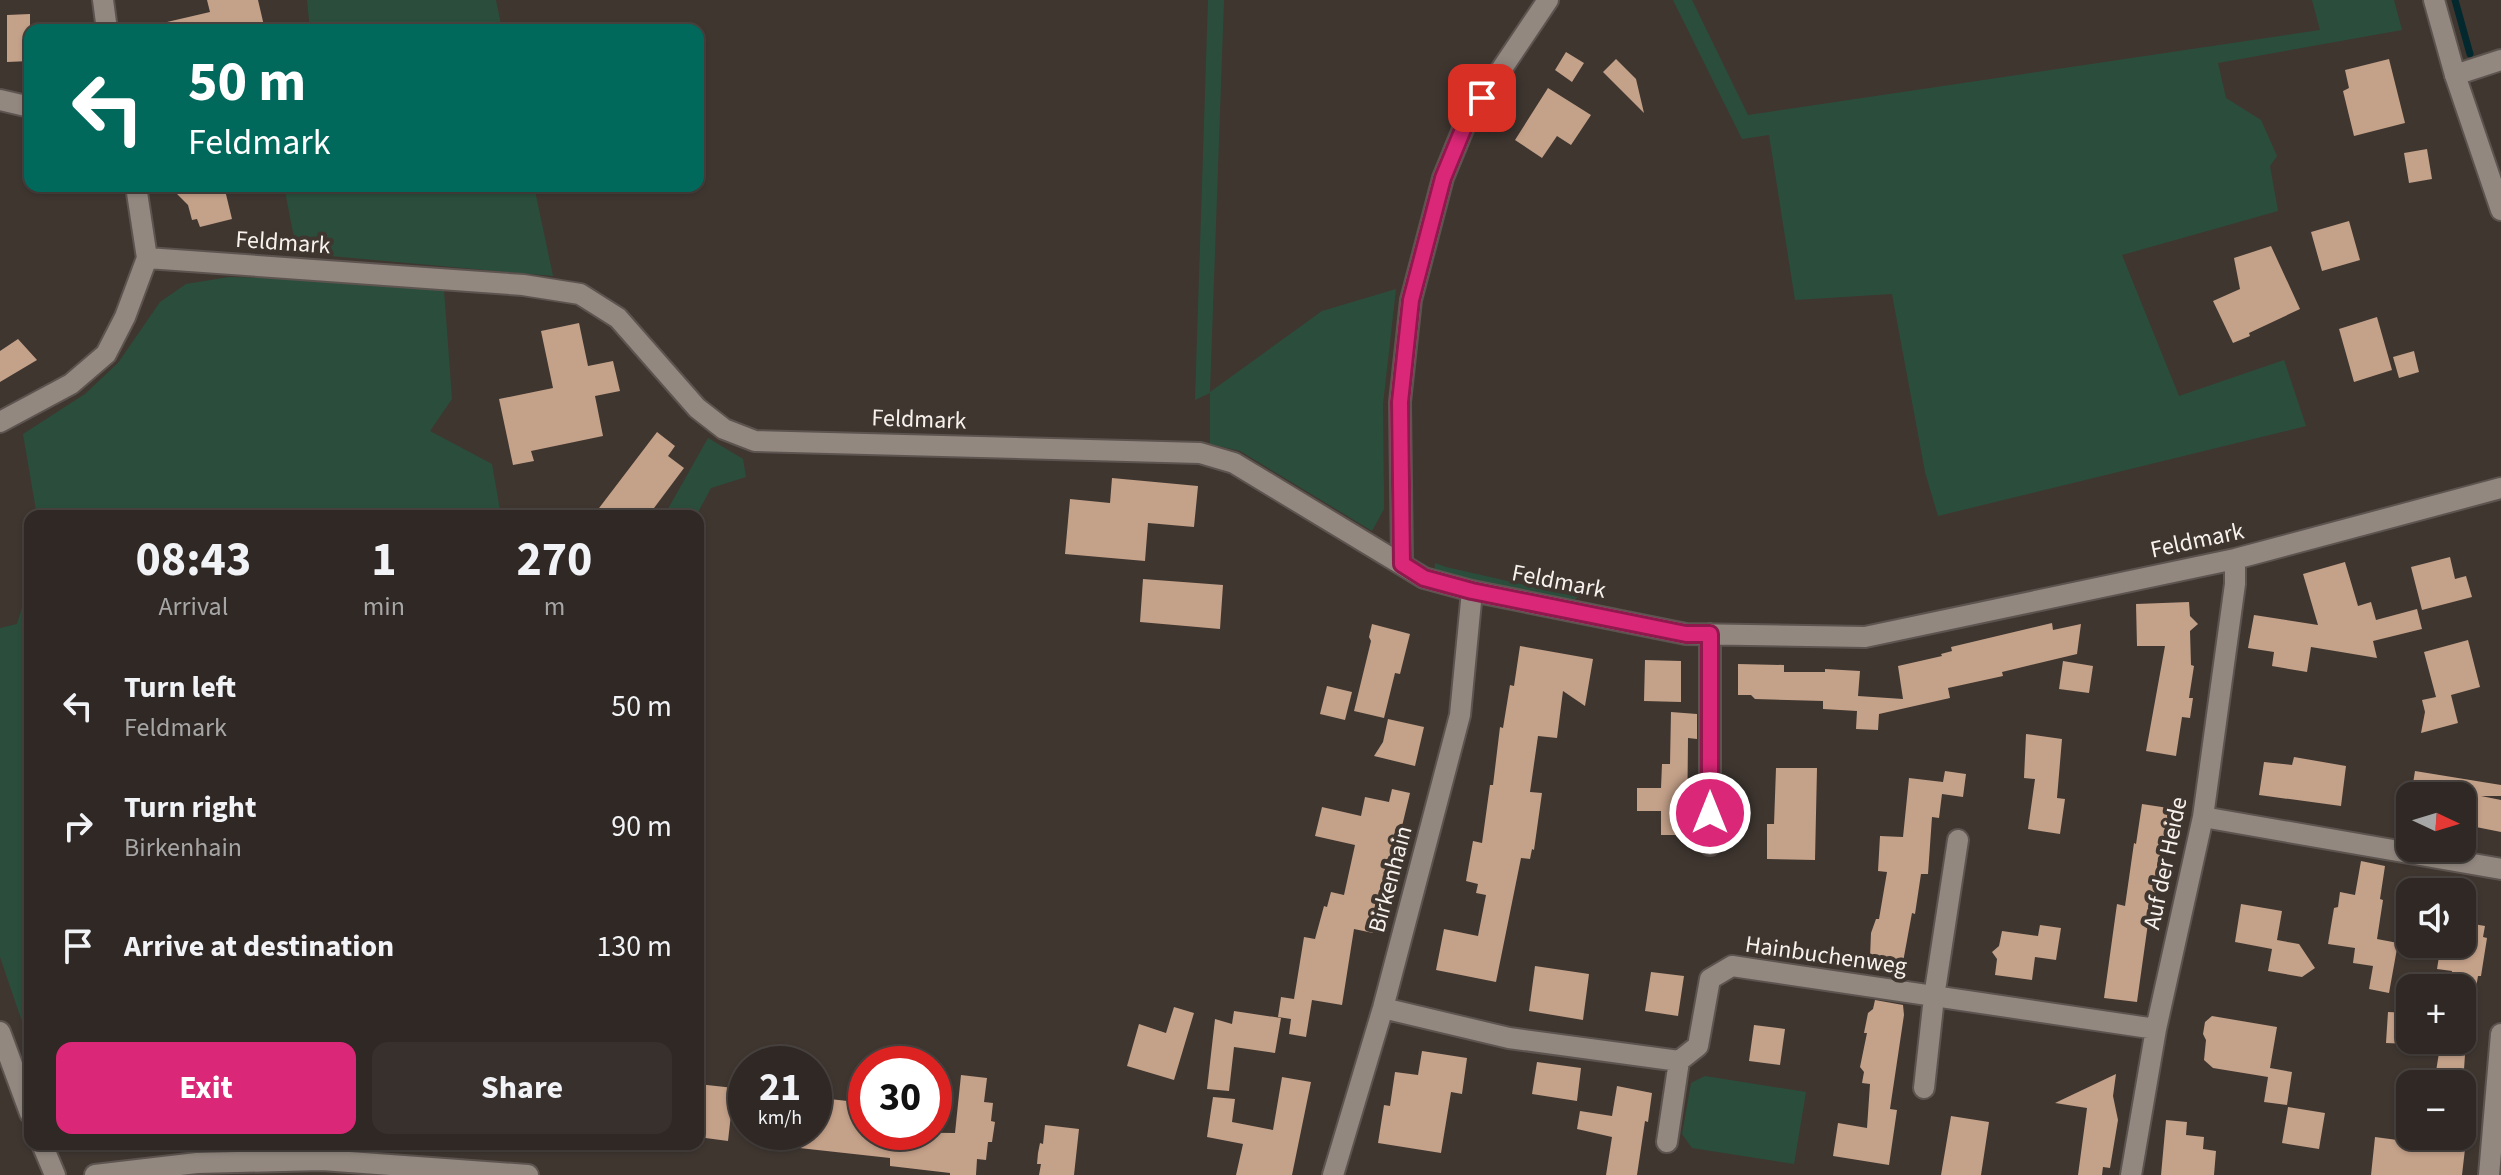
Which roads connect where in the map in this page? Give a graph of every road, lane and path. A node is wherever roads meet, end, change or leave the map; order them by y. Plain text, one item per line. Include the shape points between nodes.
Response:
1 (103, 0) edge
2 (1548, 0) edge
3 (2434, 0) edge
4 (106, 24) edge
5 (2501, 60) edge
6 (2455, 75) junction
7 (0, 100) edge
8 (24, 106) edge
9 (137, 192) edge
10 (2501, 210) edge
11 (147, 258) junction
12 (0, 422) edge
13 (2501, 488) edge
14 (2235, 559) junction
15 (1402, 564) junction
16 (1472, 591) junction
17 (1710, 634) junction
18 (2203, 817) junction
19 (1958, 840) dead end
20 (1710, 845) dead end
21 (2501, 869) edge
22 (1934, 997) junction
23 (1383, 1008) junction
24 (2156, 1029) junction
25 (0, 1032) edge
26 (2501, 1034) edge
27 (1679, 1061) junction
28 (1924, 1088) dead end
29 (24, 1097) edge
30 (1667, 1142) dead end
31 (45, 1150) edge
32 (55, 1175) edge
33 (95, 1175) edge
34 (528, 1175) edge
35 (1333, 1175) edge
36 (2131, 1175) edge
37 (2489, 1175) edge

1 - 4 street
2 - 15 street via 1466,122 1443,178 1411,300 1400,402
3 - 6 street
5 - 6 street
6 - 10 street
7 - 8 street
9 - 11 street
11 - 12 street via 106,354 71,384
11 - 15 street, Feldmark via 523,285 580,294 618,318 697,408 724,429 755,441 1200,453 1234,463
13 - 14 street, Feldmark
14 - 17 street, Feldmark via 1865,637
14 - 18 street, Auf der Heide
15 - 16 street, Feldmark via 1424,578
16 - 17 street, Feldmark via 1686,634
16 - 23 street, Birkenhain via 1460,715
17 - 20 street
18 - 21 street
18 - 24 street, Auf der Heide
19 - 22 street, Hainbuchenweg
22 - 24 street, Hainbuchenweg
22 - 27 street, Hainbuchenweg via 1732,966 1710,979 1698,1046
22 - 28 street, Hainbuchenweg
23 - 27 street via 1509,1038
23 - 35 street, Birkenhain
24 - 36 street, Auf der Heide
25 - 29 street
26 - 37 street
27 - 30 street, Hainbuchenweg
31 - 32 street
33 - 34 street via 197,1163 322,1160

